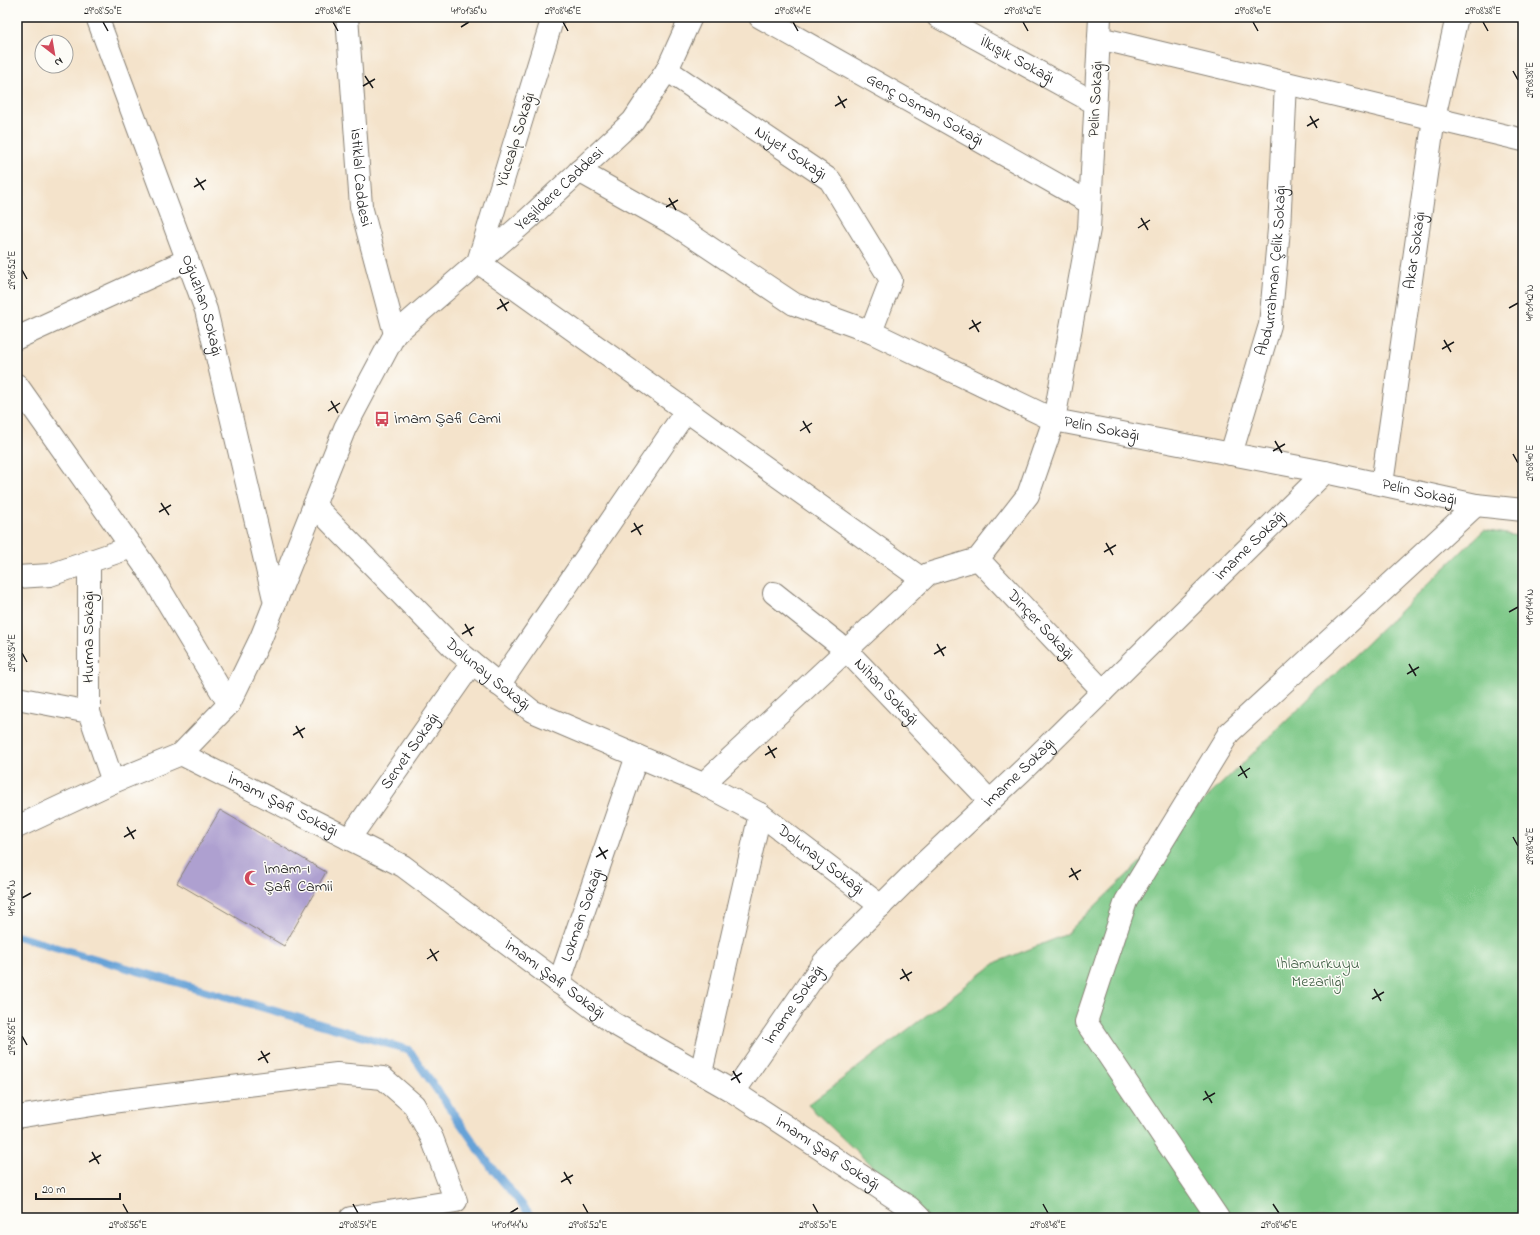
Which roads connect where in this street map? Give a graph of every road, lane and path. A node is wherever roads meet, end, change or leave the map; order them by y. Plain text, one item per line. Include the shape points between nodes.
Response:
1 (97, 17) edge
2 (347, 17) edge
3 (553, 17) edge
4 (691, 17) edge
5 (760, 17) edge
6 (938, 17) edge
7 (1457, 17) edge
8 (1099, 27) edge
9 (667, 70) junction
10 (1286, 83) junction
11 (1095, 103) junction
12 (1434, 118) junction
13 (1523, 140) edge
14 (579, 171) junction
15 (1090, 203) junction
16 (187, 260) junction
17 (478, 262) junction
18 (871, 332) junction
19 (395, 334) junction
20 (17, 338) edge
21 (17, 385) edge
22 (686, 411) junction
23 (1054, 420) junction
24 (1231, 454) junction
25 (1325, 472) junction
26 (1382, 484) junction
27 (314, 505) junction
28 (1476, 505) junction
29 (1523, 510) edge
30 (132, 547) junction
31 (978, 559) junction
32 (90, 562) junction
33 (17, 577) edge
34 (922, 579) junction
35 (774, 593) dead end
36 (275, 603) junction
37 (846, 650) junction
38 (472, 663) junction
39 (499, 685) junction
40 (1103, 691) junction
41 (17, 698) edge
42 (229, 704) junction
43 (89, 712) junction
44 (181, 754) junction
45 (637, 756) junction
46 (113, 782) junction
47 (703, 784) junction
48 (990, 801) junction
49 (760, 814) junction
50 (17, 827) edge
51 (349, 839) junction
52 (881, 906) junction
53 (559, 983) junction
54 (701, 1073) junction
55 (734, 1092) junction
56 (17, 1117) edge
57 (351, 1218) edge
58 (920, 1218) edge
59 (1218, 1218) edge

1 - 16 street, Oğuzhan Sokağı
2 - 19 street, İstiklal Caddesi via 360,206
3 - 17 street, Yücealp Sokağı
4 - 9 street, Yeşildere Caddesi
5 - 15 street, Genç Osman Sokağı
6 - 11 street, İlkışık Sokağı
7 - 12 street, Akar Sokağı
8 - 10 street
8 - 11 street, Pelin Sokağı
9 - 14 street, Yeşildere Caddesi via 633,121
9 - 18 street, Niyet Sokağı via 830,180 891,280
10 - 12 street
10 - 24 street, Abdurrahman Çelik Sokağı via 1279,229 1270,324
11 - 15 street, Pelin Sokağı
12 - 13 street
12 - 26 street, Akar Sokağı
14 - 17 street, Yeşildere Caddesi
14 - 18 street via 678,226 794,304
15 - 23 street, Pelin Sokağı via 1089,229
16 - 20 street
16 - 36 street, Oğuzhan Sokağı via 206,310
17 - 19 street, Yeşildere Caddesi
17 - 22 street
18 - 23 street
19 - 27 street via 345,428
21 - 30 street
22 - 34 street
22 - 39 street
23 - 24 street, Pelin Sokağı
23 - 31 street via 1028,495
24 - 25 street, Pelin Sokağı
25 - 26 street, Pelin Sokağı
25 - 40 street, İmame Sokağı
26 - 28 street, Pelin Sokağı
27 - 36 street
27 - 38 street, Dolunay Sokağı via 454,648
28 - 29 street, Pelin Sokağı
28 - 59 street via 1229,733 1126,901 1086,1022
30 - 32 street
30 - 42 street
31 - 34 street via 928,574
31 - 40 street, Dinçer Sokağı
32 - 33 street via 50,576
32 - 43 street, Hurma Sokağı
34 - 37 street
35 - 37 street, Nihan Sokağı
36 - 42 street
37 - 47 street
37 - 48 street, Nihan Sokağı
38 - 39 street, Dolunay Sokağı
38 - 51 street, Servet Sokağı
39 - 45 street, Dolunay Sokağı via 532,711
40 - 48 street, İmame Sokağı
41 - 43 street
42 - 44 street
43 - 46 street, Hurma Sokağı
44 - 46 street
44 - 51 street, İmamı Şafi Sokağı
45 - 47 street, Dolunay Sokağı
45 - 53 street, Lokman Sokağı
46 - 50 street
47 - 49 street, Dolunay Sokağı
48 - 52 street, İmame Sokağı
49 - 52 street, Dolunay Sokağı
49 - 54 street
51 - 53 street, İmamı Şafi Sokağı via 403,866
52 - 55 street, İmame Sokağı via 824,962
53 - 54 street, İmamı Şafi Sokağı via 613,1023
54 - 55 street, İmamı Şafi Sokağı
55 - 58 street, İmamı Şafi Sokağı via 910,1208
56 - 57 street via 111,1102 337,1074 383,1078 414,1105 432,1138 456,1201

